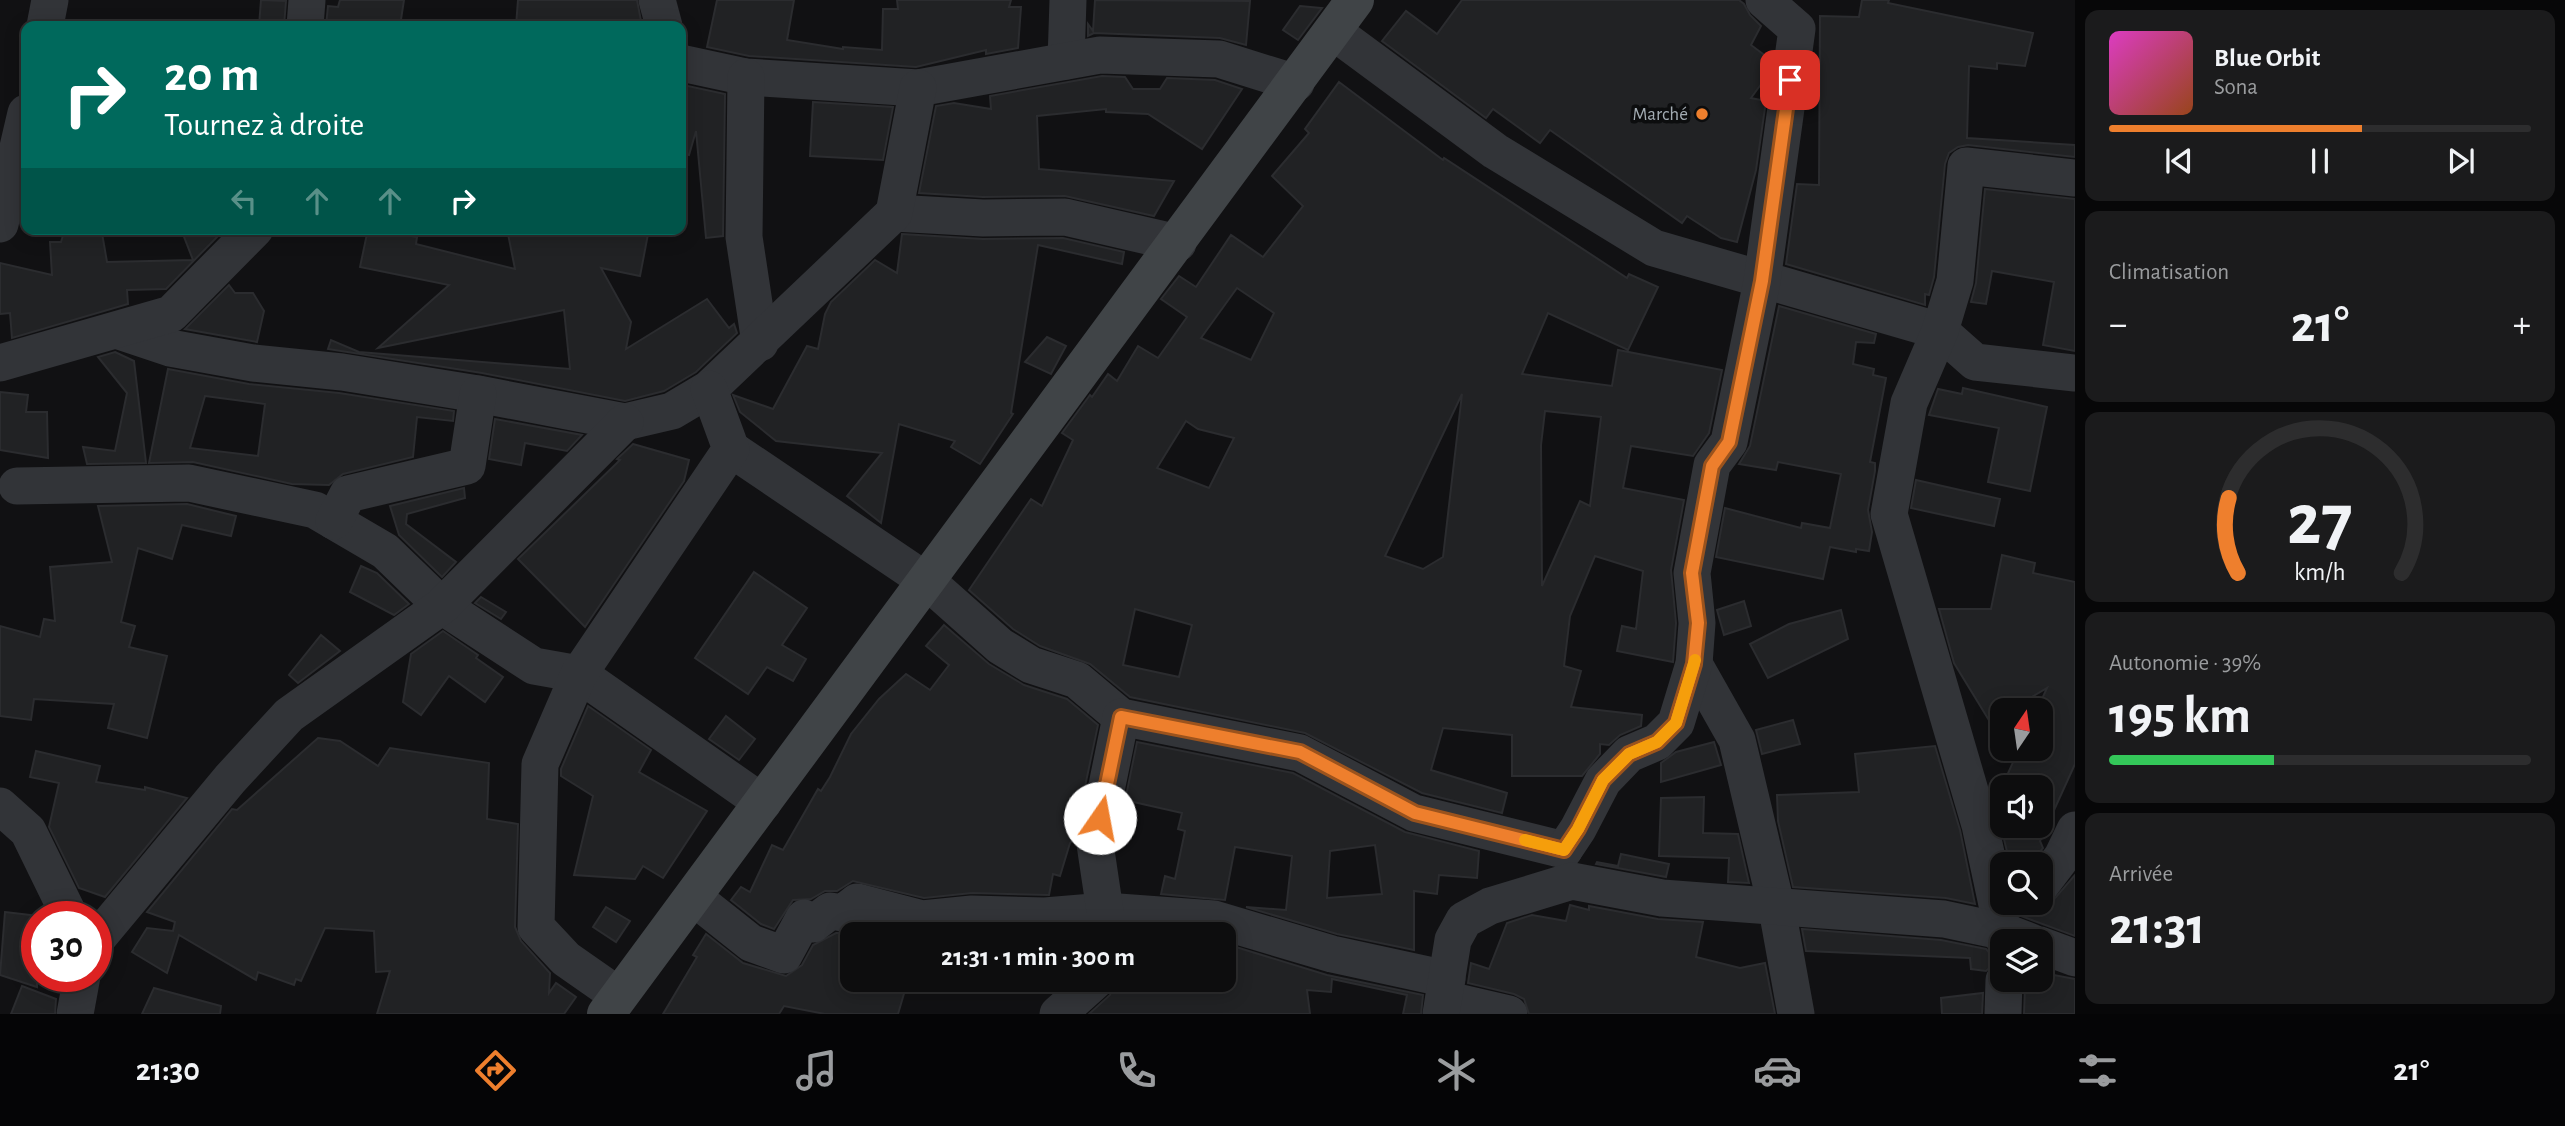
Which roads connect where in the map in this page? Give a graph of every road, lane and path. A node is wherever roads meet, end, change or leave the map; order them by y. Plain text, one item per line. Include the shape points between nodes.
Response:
1 (50, 0) edge
2 (307, 0) edge
3 (657, 0) edge
4 (1068, 0) edge
5 (1355, 0) edge
6 (1764, 0) edge
7 (46, 21) edge
8 (305, 21) edge
9 (663, 21) edge
10 (1334, 32) junction
11 (1066, 61) junction
12 (686, 64) edge
13 (746, 77) junction
14 (1296, 83) junction
15 (918, 88) junction
16 (21, 134) edge
17 (2075, 178) edge
18 (894, 213) junction
19 (0, 224) edge
20 (249, 235) edge
21 (1178, 243) junction
22 (1762, 281) junction
23 (118, 331) junction
24 (1940, 331) junction
25 (760, 343) junction
26 (0, 363) edge
27 (2075, 373) edge
28 (709, 389) junction
29 (478, 394) junction
30 (625, 422) junction
31 (731, 449) junction
32 (17, 486) dead end
33 (334, 521) junction
34 (928, 582) junction
35 (442, 606) junction
36 (1694, 664) junction
37 (579, 674) junction
38 (1121, 717) junction
39 (764, 803) junction
40 (0, 806) edge
41 (2075, 830) edge
42 (1568, 865) junction
43 (2053, 869) edge
44 (693, 897) junction
45 (62, 901) edge
46 (1777, 909) junction
47 (112, 921) edge
48 (1096, 922) edge
49 (1105, 922) edge
50 (1132, 922) edge
51 (1224, 922) edge
52 (1236, 925) edge
53 (2011, 929) edge
54 (1990, 931) edge
55 (2053, 950) edge
56 (2075, 958) edge
57 (79, 992) edge
58 (1086, 992) edge
59 (2004, 992) edge
60 (1444, 997) edge
61 (613, 1005) edge
62 (75, 1014) edge
63 (1058, 1014) edge
64 (1509, 1014) edge
65 (1796, 1014) edge
66 (2003, 1014) edge

1 - 7 street
2 - 8 street
3 - 9 street
4 - 11 street
5 - 10 street
6 - 22 street via 1797,29
10 - 14 street
10 - 22 street via 1495,150 1654,248
11 - 14 street via 1100,55 1219,59
11 - 15 street
12 - 13 street
13 - 15 street
13 - 25 street via 744,237
14 - 21 street
15 - 18 street
16 - 19 street
17 - 24 street via 1966,166 1955,281
18 - 21 street via 1065,217
18 - 25 street
20 - 23 street via 171,314
21 - 34 street
22 - 24 street
22 - 36 street via 1729,442 1712,466 1692,573 1698,623
23 - 26 street
23 - 29 street via 170,348 253,363
24 - 27 street via 1975,362
24 - 53 street via 1909,403 1889,514
25 - 28 street
28 - 30 street via 673,411
28 - 31 street
29 - 30 street
29 - 33 street via 467,466 348,494
30 - 35 street
31 - 34 street
31 - 37 street
32 - 33 street via 189,482 315,510
33 - 35 street via 385,551
34 - 38 street via 1000,646 1031,665 1077,680
34 - 39 street
35 - 37 street via 534,666
35 - 47 street via 289,715
36 - 42 street via 1676,723 1657,742 1629,754 1603,780 1578,829
36 - 46 street via 1737,740
37 - 39 street
37 - 61 street via 540,764 536,927
38 - 42 street via 1300,752 1415,813
38 - 49 street via 1095,844
39 - 44 street
40 - 45 street via 28,831
41 - 43 street
42 - 46 street via 1662,898
42 - 60 street via 1464,920 1453,940
44 - 48 street via 751,943 784,956 804,918 813,924 830,911 843,913 857,902 922,919 972,914
44 - 61 street
46 - 54 street via 1944,919
46 - 65 street
50 - 51 street
52 - 60 street via 1344,957
55 - 56 street
57 - 62 street
58 - 63 street
59 - 66 street
60 - 64 street

